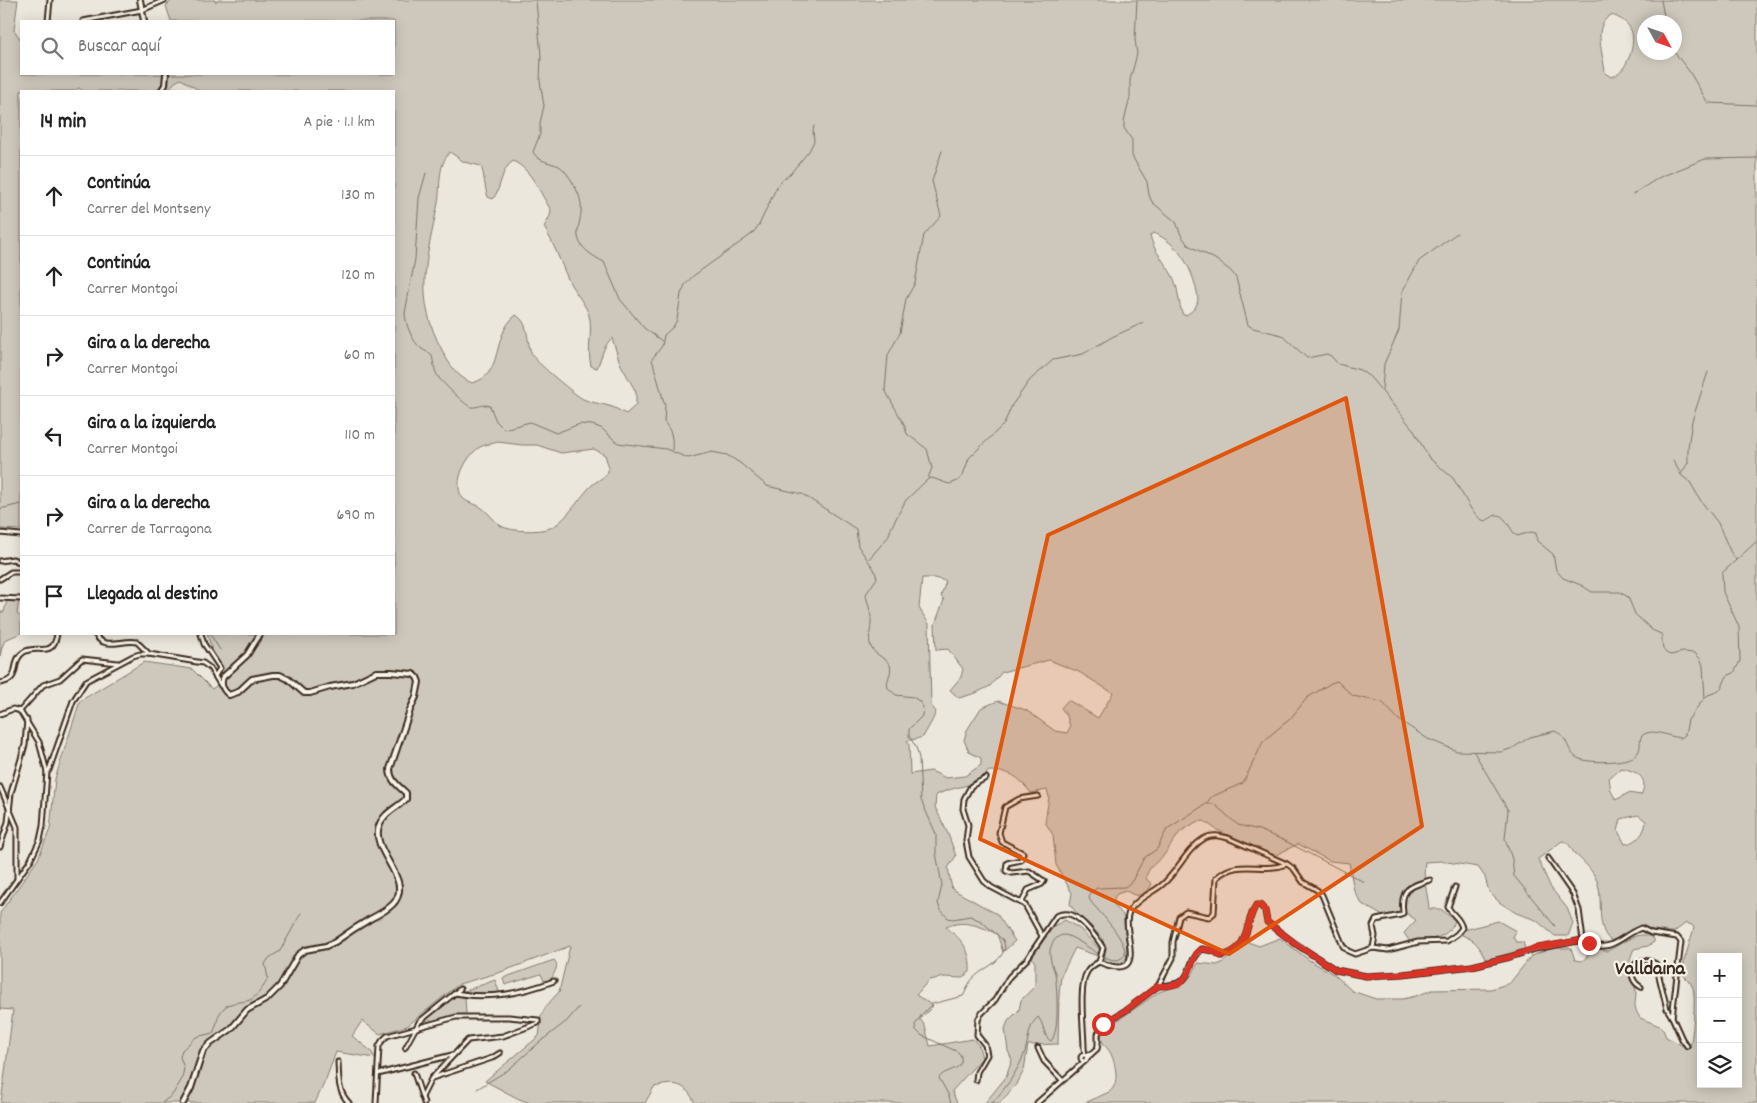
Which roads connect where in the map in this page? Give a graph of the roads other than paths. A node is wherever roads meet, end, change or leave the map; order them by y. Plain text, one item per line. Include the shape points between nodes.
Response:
1 (50, 0) edge
2 (140, 0) edge
3 (165, 0) edge
4 (142, 10) junction
5 (48, 20) edge
6 (88, 20) edge
7 (144, 20) edge
8 (166, 75) edge
9 (162, 90) edge
10 (0, 533) edge
11 (20, 535) edge
12 (0, 561) edge
13 (20, 562) edge
14 (20, 572) edge
15 (0, 579) edge
16 (0, 598) edge
17 (20, 599) edge
18 (57, 635) edge
19 (96, 635) edge
20 (201, 635) edge
21 (259, 635) edge
22 (149, 654) junction
23 (119, 664) junction
24 (229, 670) junction
25 (217, 672) junction
26 (223, 676) junction
27 (0, 683) edge
28 (223, 689) junction
29 (20, 711) junction
30 (0, 714) edge
31 (27, 720) junction
32 (47, 772) junction
33 (986, 778) dead end
34 (0, 787) edge
35 (1038, 796) dead end
36 (10, 809) junction
37 (0, 846) edge
38 (1548, 858) dead end
39 (1287, 864) junction
40 (17, 878) junction
41 (1430, 880) dead end
42 (1455, 887) dead end
43 (1022, 902) junction
44 (0, 903) edge
45 (1042, 936) junction
46 (1583, 940) junction
47 (1373, 948) junction
48 (1099, 962) junction
49 (554, 981) dead end
50 (1158, 986) junction
51 (1641, 987) dead end
52 (460, 989) dead end
53 (455, 993) junction
54 (1672, 1017) junction
55 (416, 1028) junction
56 (1687, 1046) dead end
57 (406, 1048) dead end
58 (1038, 1048) dead end
59 (500, 1054) dead end
60 (452, 1055) junction
61 (1083, 1058) junction
62 (338, 1062) dead end
63 (414, 1073) dead end
64 (378, 1074) junction
65 (431, 1079) junction
66 (976, 1080) dead end
67 (1062, 1080) junction
68 (422, 1096) junction
69 (183, 1103) edge
70 (349, 1103) edge
71 (376, 1103) edge
72 (424, 1103) edge
73 (1037, 1103) edge

1 - 5 street
2 - 4 street
3 - 4 street
4 - 6 street
4 - 7 street
8 - 9 street
10 - 11 street
12 - 13 street via 13,559
14 - 15 street via 11,572
16 - 17 street
18 - 27 street via 49,649 27,650 22,654 13,677
19 - 22 street via 107,644 136,642
20 - 25 street
21 - 24 street via 247,655
22 - 23 street via 136,655
22 - 25 street via 203,663
23 - 29 street via 82,659 60,679 44,685
23 - 32 street via 84,684 73,701
24 - 25 street
24 - 26 street
25 - 26 street
25 - 26 street via 220,678
25 - 28 street
26 - 28 street
28 - 69 street via 234,695 252,679 273,675 288,679 304,693 310,694 353,683 376,672 413,674 419,682 390,770 393,781 406,793 406,799 385,816 378,827 378,840 399,882 394,904 335,942 298,955 280,986 267,999 247,1010 203,1051
29 - 30 street via 13,709
29 - 31 street
31 - 32 street via 39,742
31 - 36 street via 25,745 11,793
32 - 40 street via 41,835 30,861
33 - 43 street via 971,786 964,799 969,857 991,887
34 - 36 street
35 - 43 street via 1007,804 999,833 1002,842 1023,853 1021,860 1007,863 1006,871 1029,871 1044,881 1028,890
36 - 37 street
36 - 40 street via 17,827
38 - 46 street via 1573,894
39 - 47 street via 1303,882 1322,895 1345,949 1355,954
39 - 48 street via 1228,838 1206,838 1166,882 1128,912 1131,955 1126,964 1116,967
39 - 50 street via 1240,867 1216,878 1214,913 1209,918 1186,912 1179,917 1172,958
40 - 44 street
41 - 47 street via 1406,891 1401,916 1380,918 1374,922
42 - 47 street via 1448,907 1459,918 1462,928 1454,937 1448,941 1418,942 1388,950
43 - 45 street
45 - 48 street via 1056,916 1074,916 1103,948
45 - 66 street via 978,1020 977,1035 988,1055 977,1072
46 - 50 street via 1535,948 1472,966 1366,976 1336,970 1267,922 1265,910 1256,905 1247,935 1232,953 1221,956 1202,949 1181,983
46 - 54 street via 1602,946 1613,945 1641,928 1680,939
48 - 61 street via 1088,970 1084,978
49 - 53 street via 496,996
50 - 61 street via 1103,1024 1097,1048
51 - 54 street via 1635,981 1633,968 1641,960 1651,961 1656,964 1663,997
52 - 53 street
53 - 55 street
54 - 56 street
55 - 57 street
55 - 60 street via 456,1017 538,1020 538,1023 503,1036 468,1040
55 - 64 street via 387,1036 382,1041
58 - 67 street
59 - 65 street
60 - 64 street
60 - 65 street
61 - 67 street
62 - 70 street via 340,1090
63 - 68 street
64 - 71 street
65 - 68 street
67 - 73 street
68 - 72 street

